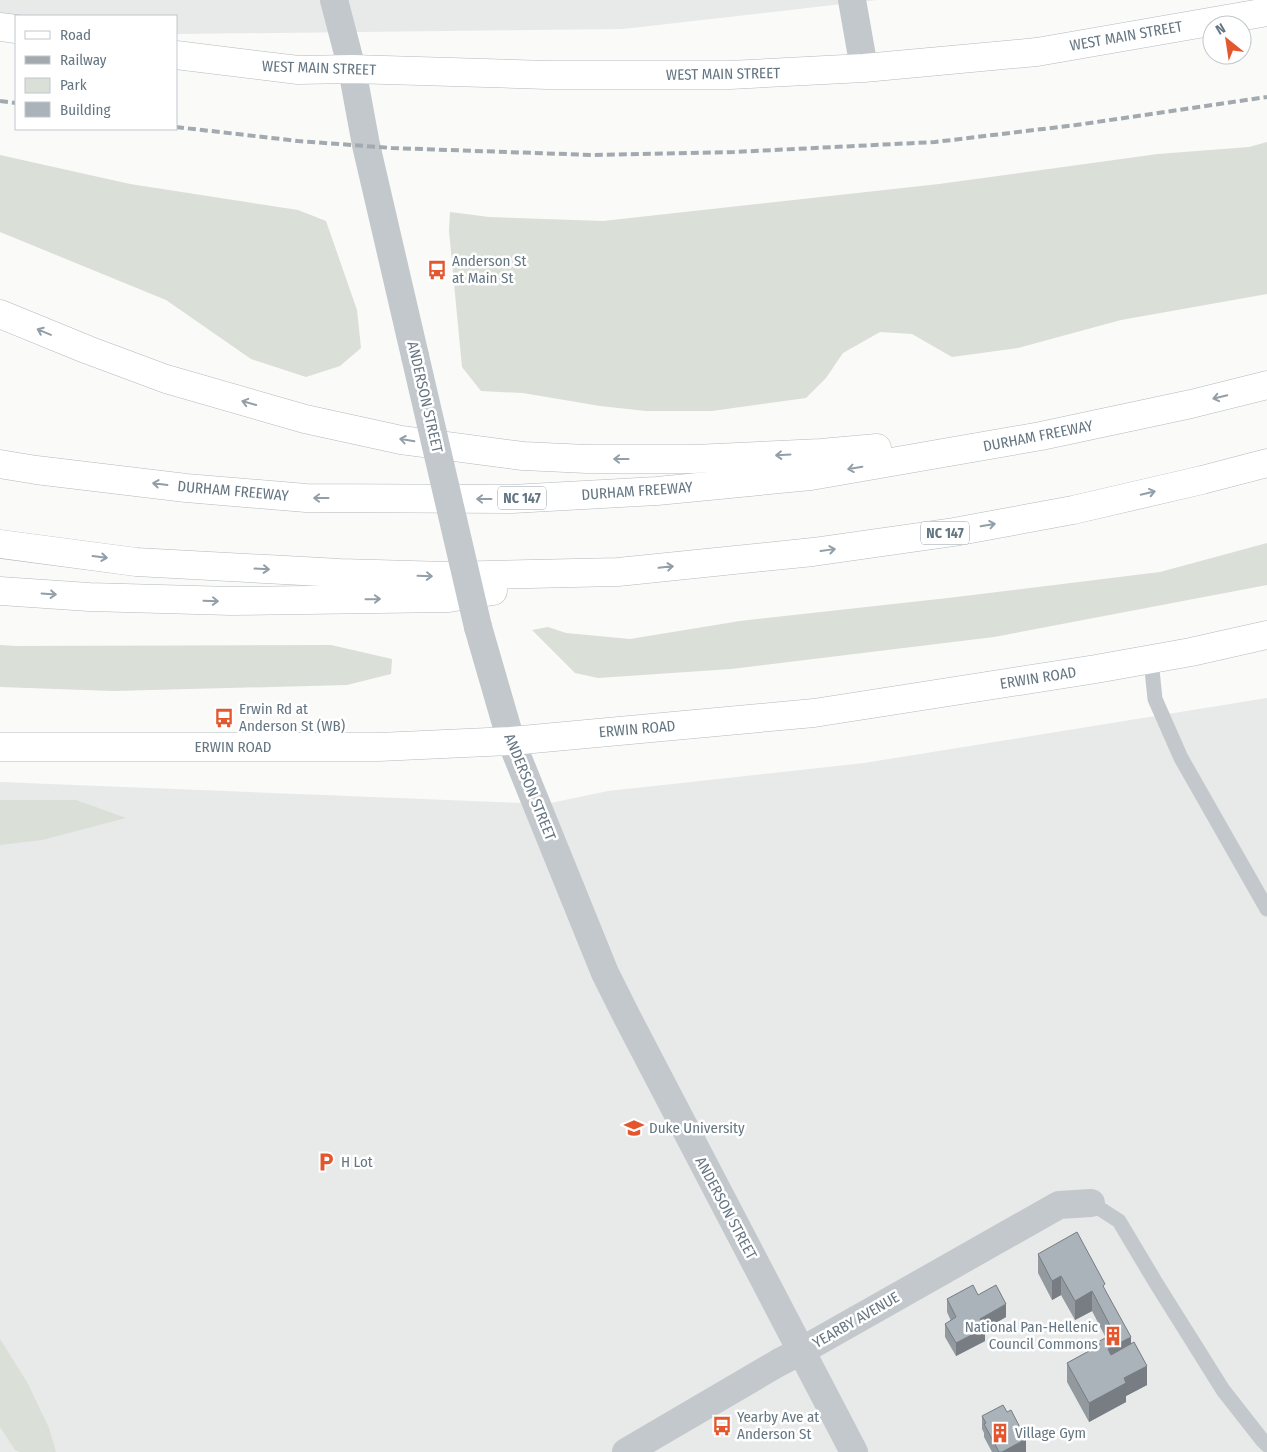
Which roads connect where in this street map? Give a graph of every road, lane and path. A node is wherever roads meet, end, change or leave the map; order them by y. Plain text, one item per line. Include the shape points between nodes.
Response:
1 (334, 0) edge
2 (852, 0) edge
3 (1267, 12) edge
4 (0, 27) edge
5 (15, 29) edge
6 (178, 55) edge
7 (864, 68) junction
8 (352, 69) junction
9 (0, 314) edge
10 (1267, 385) edge
11 (1041, 436) junction
12 (1267, 463) edge
13 (0, 464) edge
14 (0, 544) edge
15 (618, 572) junction
16 (0, 591) edge
17 (1267, 635) edge
18 (1151, 660) junction
19 (511, 741) junction
20 (0, 747) edge
21 (1267, 909) edge
22 (1091, 1204) joint
23 (801, 1351) junction
24 (1267, 1445) edge
25 (626, 1452) edge
26 (854, 1452) edge

1 - 8 street, ANDERSON STREET
2 - 7 street
3 - 7 main road, WEST MAIN STREET via 1037,52
4 - 5 main road
6 - 8 main road, WEST MAIN STREET via 298,70
7 - 8 main road, WEST MAIN STREET via 730,75 547,75
8 - 19 street, ANDERSON STREET, bridge via 366,145 478,627
11 -> 9 main road via 987,437 821,453 694,459 514,455 401,440 306,419 166,379
10 -> 11 main road, DURHAM FREEWAY / NC 147
11 -> 13 main road, DURHAM FREEWAY / NC 147 via 811,476 657,491 512,499 306,498 186,488
15 -> 12 main road, NC 147 via 814,552 954,532 1073,510
14 -> 15 main road, NC 147 via 136,562 340,573 447,576
16 -> 15 main road via 231,601 449,598
17 - 18 main road, ERWIN ROAD
18 - 19 main road, ERWIN ROAD via 814,713
18 - 21 lane via 1155,699 1181,758
19 - 20 main road, ERWIN ROAD via 379,747
19 - 23 street, ANDERSON STREET via 605,973
22 - 23 street, YEARBY AVENUE via 1059,1205
22 - 24 lane via 1119,1220 1223,1390
23 - 25 street, YEARBY AVENUE
23 - 26 street, ANDERSON STREET

